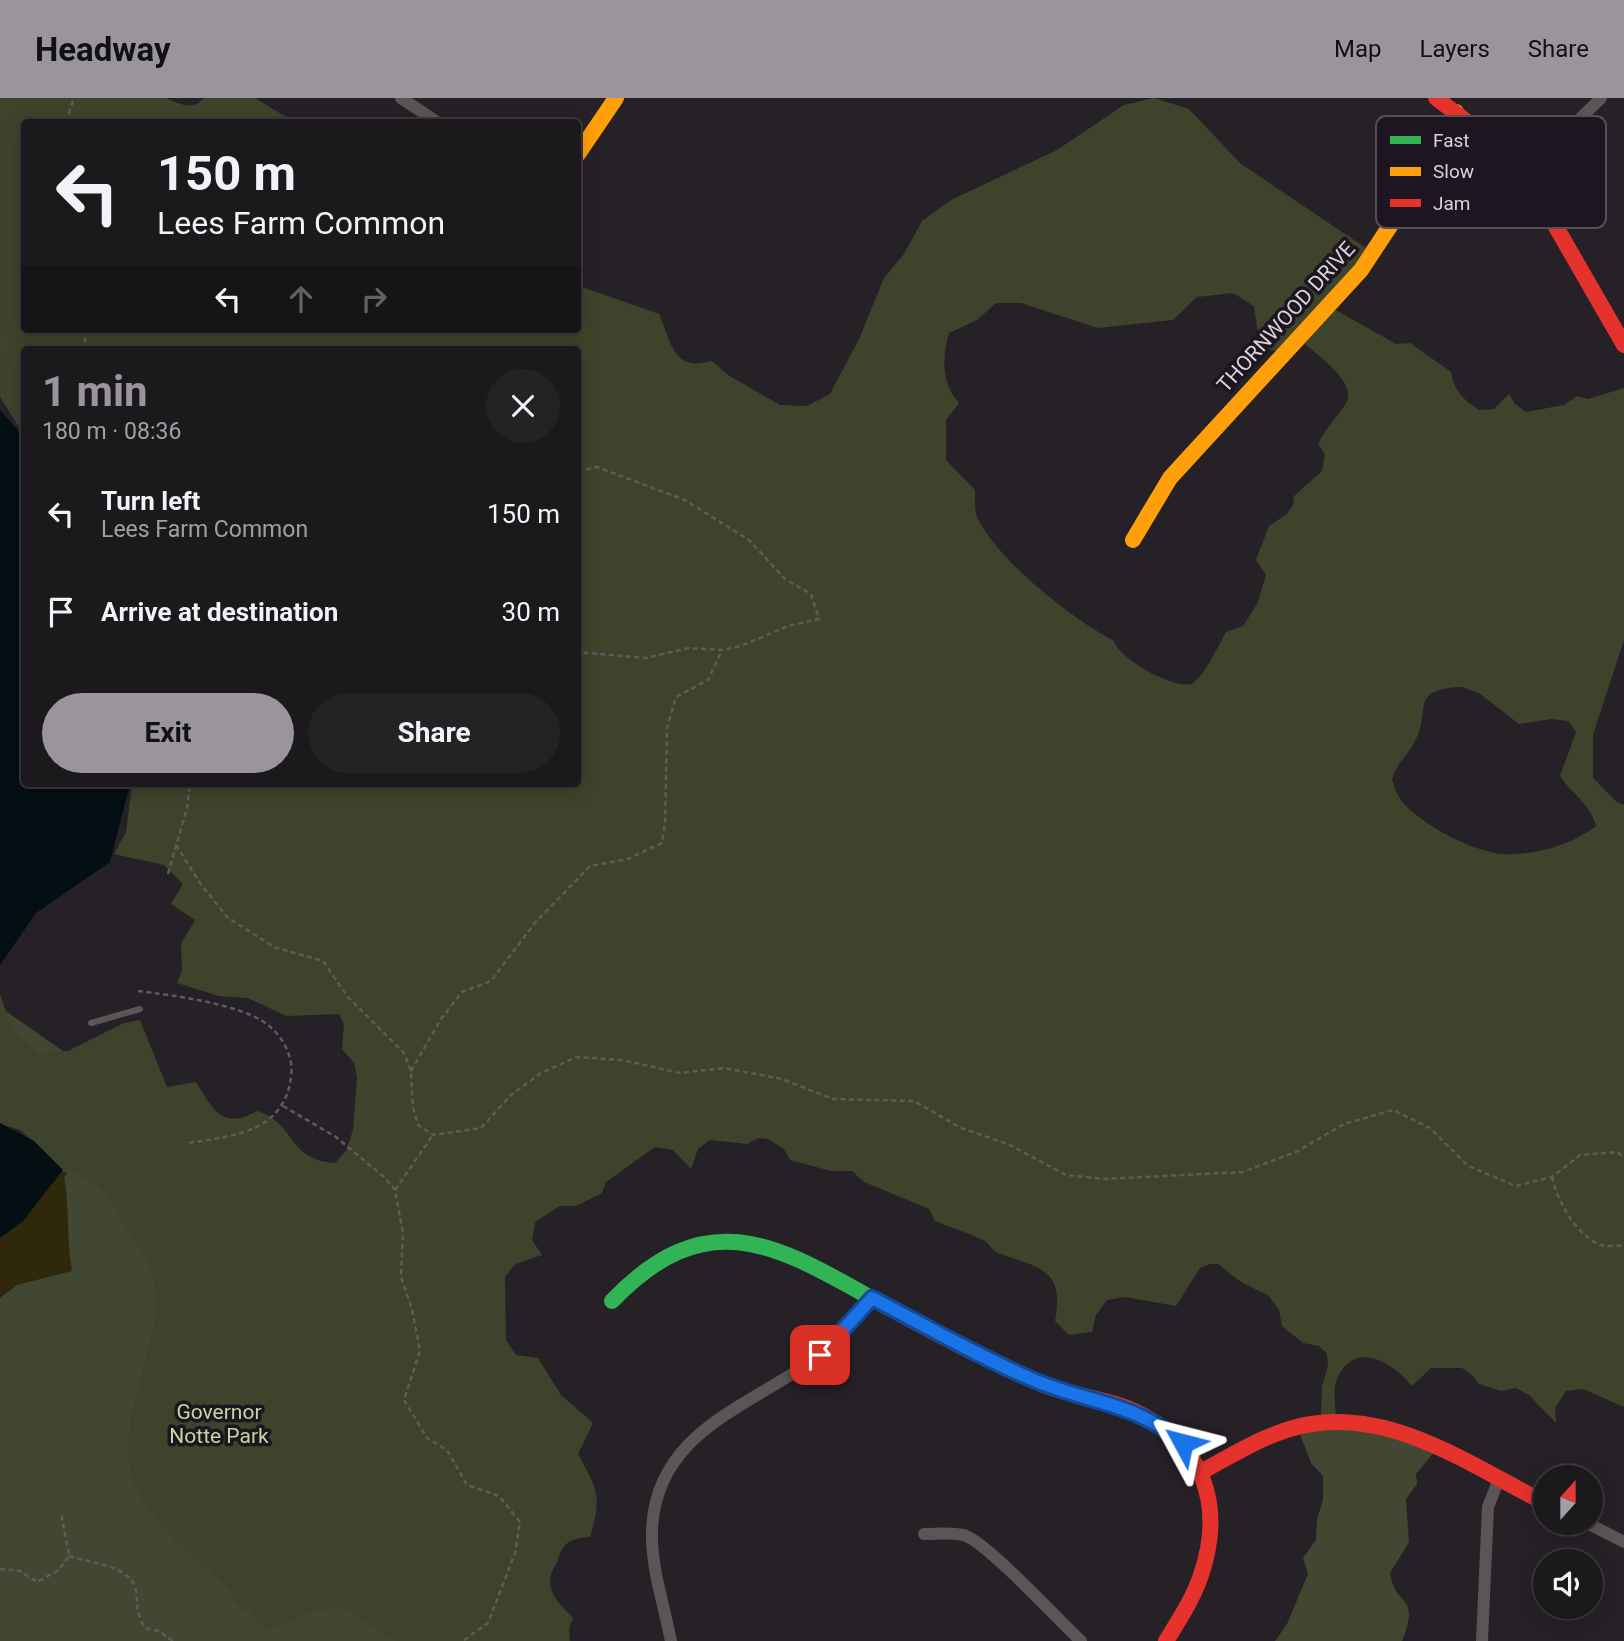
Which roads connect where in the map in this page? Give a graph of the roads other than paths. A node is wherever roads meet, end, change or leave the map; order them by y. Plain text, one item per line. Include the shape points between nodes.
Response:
1 (401, 98) edge
2 (616, 98) edge
3 (1436, 98) edge
4 (1601, 98) edge
5 (1456, 112) junction
6 (1454, 116) edge
7 (1461, 116) edge
8 (1583, 116) edge
9 (432, 119) edge
10 (581, 150) edge
11 (1389, 228) edge
12 (1557, 228) edge
13 (1624, 345) edge
14 (1133, 540) dead end
15 (140, 1009) dead end
16 (91, 1023) dead end
17 (872, 1298) junction
18 (612, 1301) dead end
19 (1203, 1471) junction
20 (1499, 1479) junction
21 (1533, 1497) edge
22 (1603, 1531) edge
23 (924, 1534) dead end
24 (1624, 1542) edge
25 (671, 1641) edge
26 (1081, 1641) edge
27 (1166, 1641) edge
28 (1482, 1641) edge

1 - 9 street
2 - 10 street
3 - 5 street
4 - 8 street
5 - 6 street, THORNWOOD DRIVE
5 - 7 street
11 - 14 street, THORNWOOD DRIVE via 1361,270 1170,478
12 - 13 street
15 - 16 lane
17 - 18 street via 785,1252 727,1240 706,1241 657,1261 635,1275
17 - 19 street via 1014,1372 1062,1392 1132,1410 1162,1425 1183,1443
17 - 25 street via 820,1355 683,1447 665,1475 655,1500 652,1532 653,1559
19 - 20 street via 1287,1431 1311,1424 1363,1423 1393,1428
19 - 27 street via 1211,1542 1201,1577
20 - 21 street
20 - 28 street via 1486,1526
22 - 24 street
23 - 26 street via 965,1535 1008,1568

